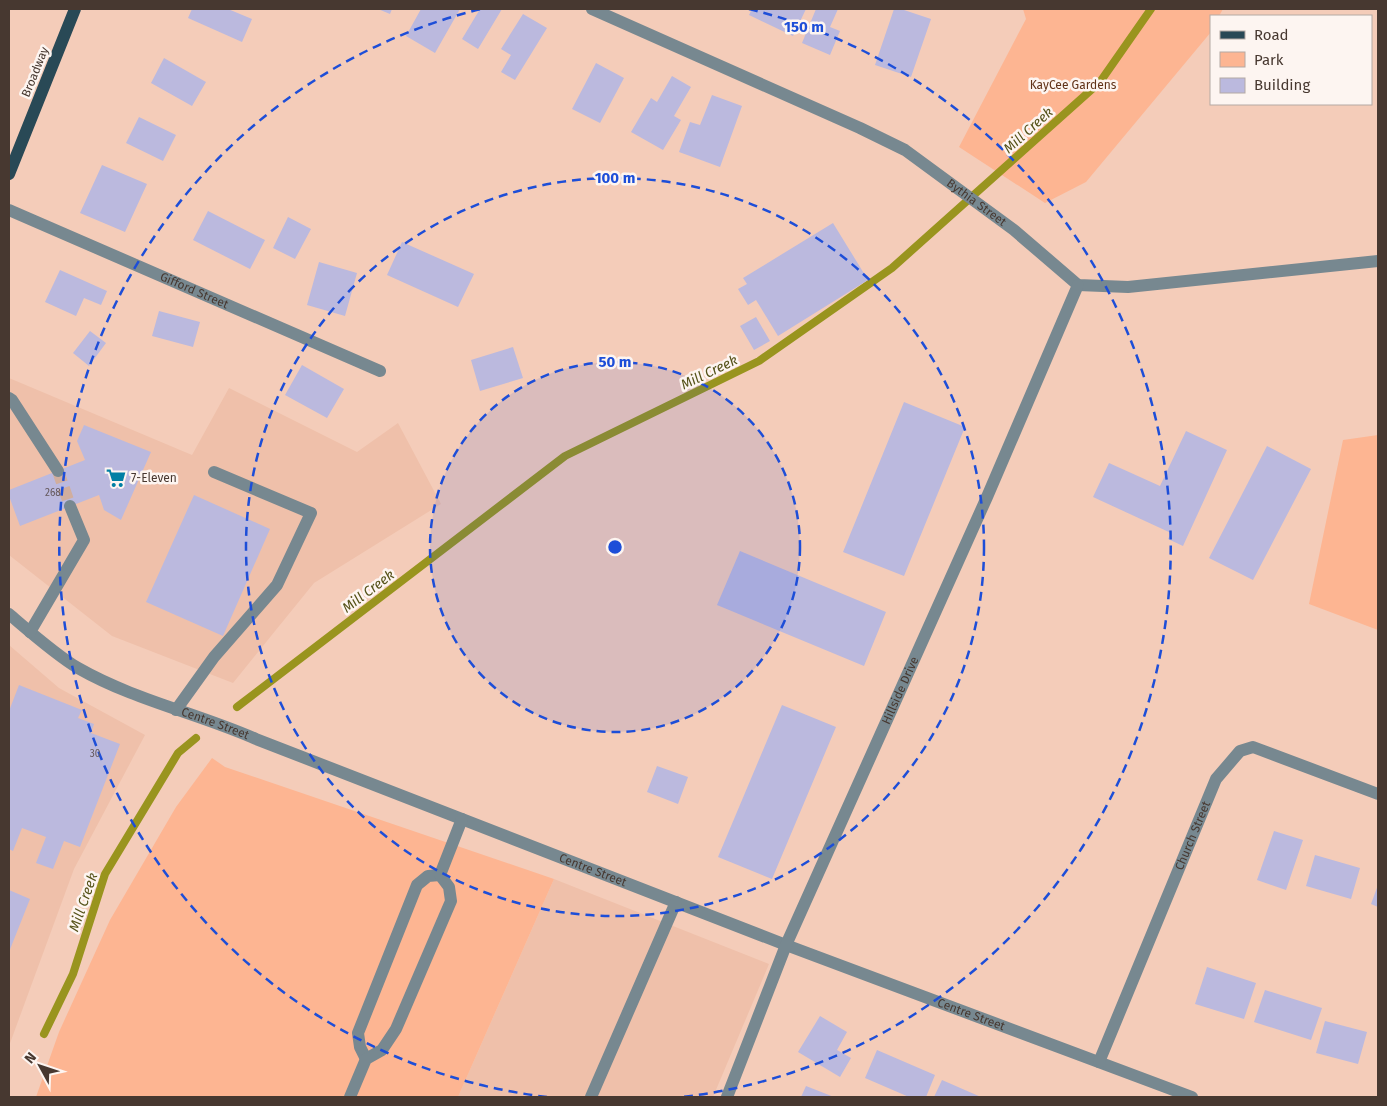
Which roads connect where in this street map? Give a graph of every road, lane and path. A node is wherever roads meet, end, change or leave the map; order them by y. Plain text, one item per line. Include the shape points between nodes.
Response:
1 (76, 9) edge
2 (592, 9) edge
3 (9, 174) edge
4 (9, 210) edge
5 (1378, 261) edge
6 (1078, 285) junction
7 (380, 371) dead end
8 (9, 398) edge
9 (58, 471) tunnel mouth
10 (214, 472) dead end
11 (70, 506) tunnel mouth
12 (9, 614) edge
13 (30, 632) junction
14 (176, 710) junction
15 (1378, 794) edge
16 (462, 819) junction
17 (440, 875) junction
18 (676, 902) junction
19 (786, 945) junction
20 (366, 1059) junction
21 (1099, 1062) junction
22 (350, 1097) edge
23 (591, 1097) edge
24 (727, 1097) edge
25 (1192, 1097) edge

1 - 3 main road, Broadway
2 - 6 street, Bythia Street via 905,150 1014,230
4 - 7 street, Gifford Street
5 - 6 street via 1128,287
6 - 19 street, Hillside Drive via 987,497
8 - 9 street
10 - 14 street via 311,513 277,585 214,657
11 - 13 street via 84,540
12 - 13 street, Centre Street
13 - 14 street, Centre Street via 77,667 134,695
14 - 16 street, Centre Street via 228,727
15 - 21 street, Church Street via 1253,747 1240,751 1216,779
16 - 17 street
16 - 18 street, Centre Street
17 - 20 street via 449,887 451,901 396,1030 382,1050
17 - 20 street via 428,876 417,885 358,1033
18 - 19 street, Centre Street
18 - 23 street
19 - 21 street, Centre Street
19 - 24 street, Hillside Drive
20 - 22 street
21 - 25 street, Centre Street

